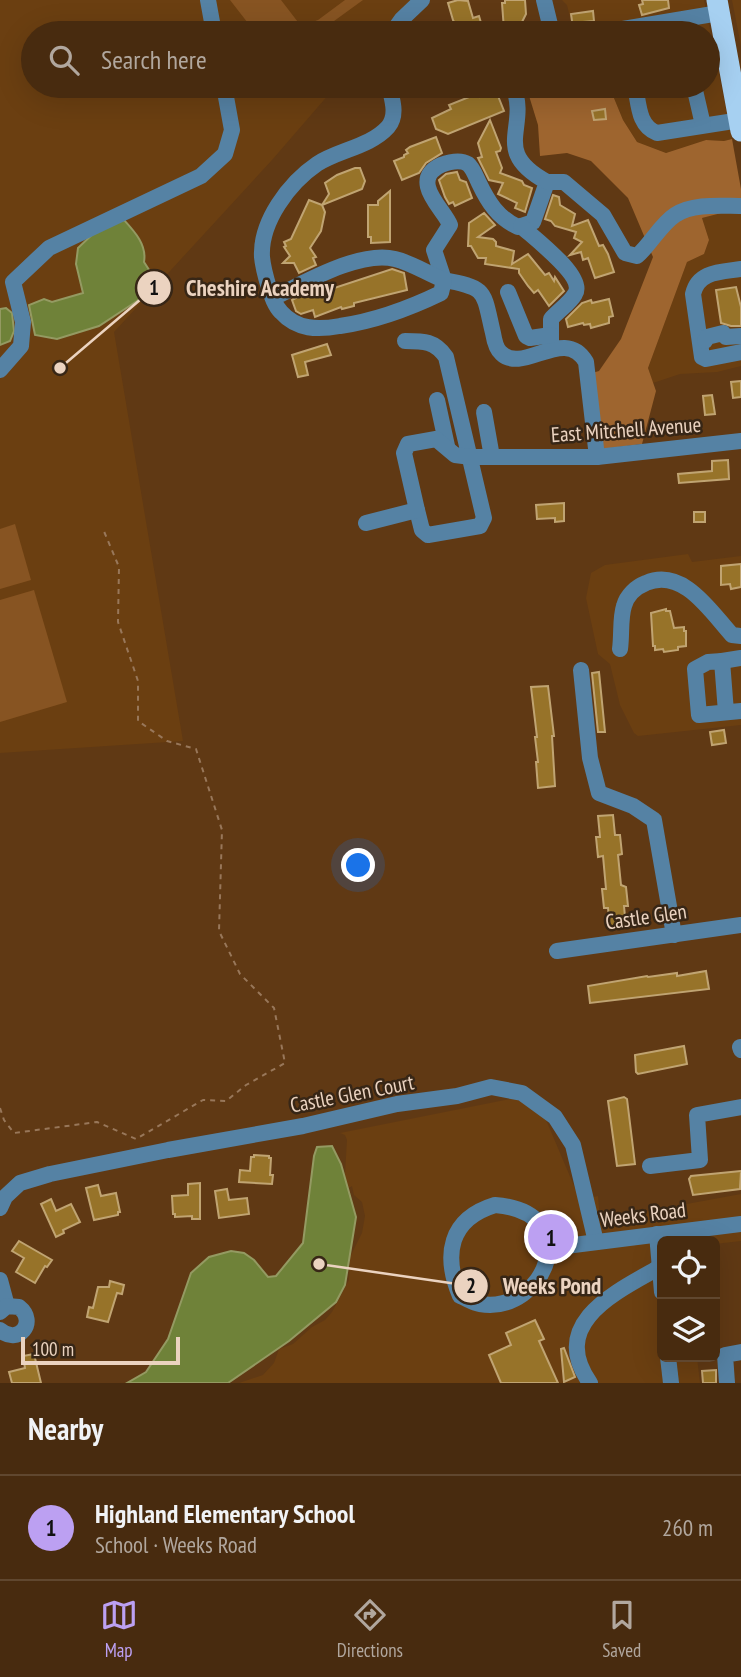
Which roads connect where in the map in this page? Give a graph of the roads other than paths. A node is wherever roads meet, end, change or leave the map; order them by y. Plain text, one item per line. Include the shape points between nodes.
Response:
1 (208, 0) edge
2 (422, 0) edge
3 (544, 0) edge
4 (718, 7) edge
5 (212, 21) edge
6 (401, 21) edge
7 (549, 21) edge
8 (654, 21) edge
9 (226, 98) edge
10 (391, 98) edge
11 (516, 98) edge
12 (638, 98) edge
13 (697, 98) edge
14 (740, 120) edge
15 (703, 125) junction
16 (547, 181) junction
17 (741, 206) edge
18 (521, 226) junction
19 (741, 269) edge
20 (444, 280) junction
21 (6, 284) edge
22 (508, 292) dead end
23 (273, 298) junction
24 (733, 336) edge
25 (405, 341) dead end
26 (702, 341) junction
27 (551, 342) junction
28 (741, 352) edge
29 (0, 370) edge
30 (437, 400) dead end
31 (484, 412) dead end
32 (741, 441) edge
33 (447, 446) junction
34 (471, 457) junction
35 (492, 457) junction
36 (597, 457) junction
37 (417, 510) junction
38 (366, 523) dead end
39 (741, 636) edge
40 (620, 649) dead end
41 (741, 658) edge
42 (722, 661) junction
43 (581, 670) dead end
44 (734, 712) edge
45 (741, 925) edge
46 (674, 935) junction
47 (558, 951) dead end
48 (741, 1107) edge
49 (650, 1166) dead end
50 (0, 1208) edge
51 (741, 1224) edge
52 (657, 1234) joint
53 (596, 1242) junction
54 (550, 1248) junction
55 (657, 1269) edge
56 (0, 1280) edge
57 (4, 1309) edge
58 (0, 1330) edge
59 (741, 1352) edge
60 (669, 1362) edge
61 (590, 1383) edge
62 (671, 1383) edge
63 (727, 1383) edge

1 - 5 street
2 - 6 street
3 - 7 street
4 - 8 street
4 - 14 highway
9 - 21 street via 232,130 225,155 201,176 49,248
10 - 23 street via 389,126 320,162 278,204 262,257
11 - 16 street via 517,155 521,165
12 - 15 street via 643,123 657,134
13 - 15 street
14 - 15 street
16 - 17 street via 564,182 603,215 625,253 637,256 675,214 699,207
16 - 18 street via 533,222
18 - 20 street via 496,213 470,165 461,161 439,166 428,183 436,206 450,225 434,250
18 - 27 street via 576,280 575,295 551,319
19 - 26 street via 709,275 695,285
20 - 23 street via 394,258 376,258 334,270
20 - 23 street via 441,293 418,305 321,330 290,321
20 - 27 street via 480,290 501,354 523,358
21 - 29 street via 23,322 21,346
22 - 27 street via 526,335
24 - 26 street via 723,333
25 - 34 street via 427,341 446,357
26 - 28 street via 700,352 706,359
27 - 36 street via 581,354 586,362
30 - 33 street
31 - 35 street
32 - 36 street, East Mitchell Avenue
33 - 34 street via 455,455
33 - 37 street via 436,439 408,444 404,453
34 - 35 street, East Mitchell Avenue
34 - 37 street via 484,518 480,526 428,536
35 - 36 street, East Mitchell Avenue
37 - 38 street
39 - 40 street via 732,635 694,593 658,579 638,587 623,607
41 - 42 street
42 - 44 street
42 - 44 street via 695,668 699,715
43 - 46 street via 590,758 599,793 654,820
45 - 46 street, Castle Glen
46 - 47 street, Castle Glen
48 - 49 street via 697,1115 699,1160
50 - 53 street, Castle Glen Court via 20,1184 50,1174 491,1087 522,1093 555,1117 573,1145
51 - 52 street, Weeks Road
52 - 53 street, Weeks Road
53 - 54 street, Weeks Road
54 - 54 street via 544,1230 531,1215 514,1206 495,1205 477,1211 461,1226 453,1240 450,1270 460,1296 481,1304 502,1303 523,1294 537,1281 547,1266
55 - 61 street via 620,1289 583,1322 576,1354
56 - 57 street
57 - 58 street via 13,1306 24,1311 26,1328 11,1336
59 - 63 street via 725,1355
60 - 62 street

